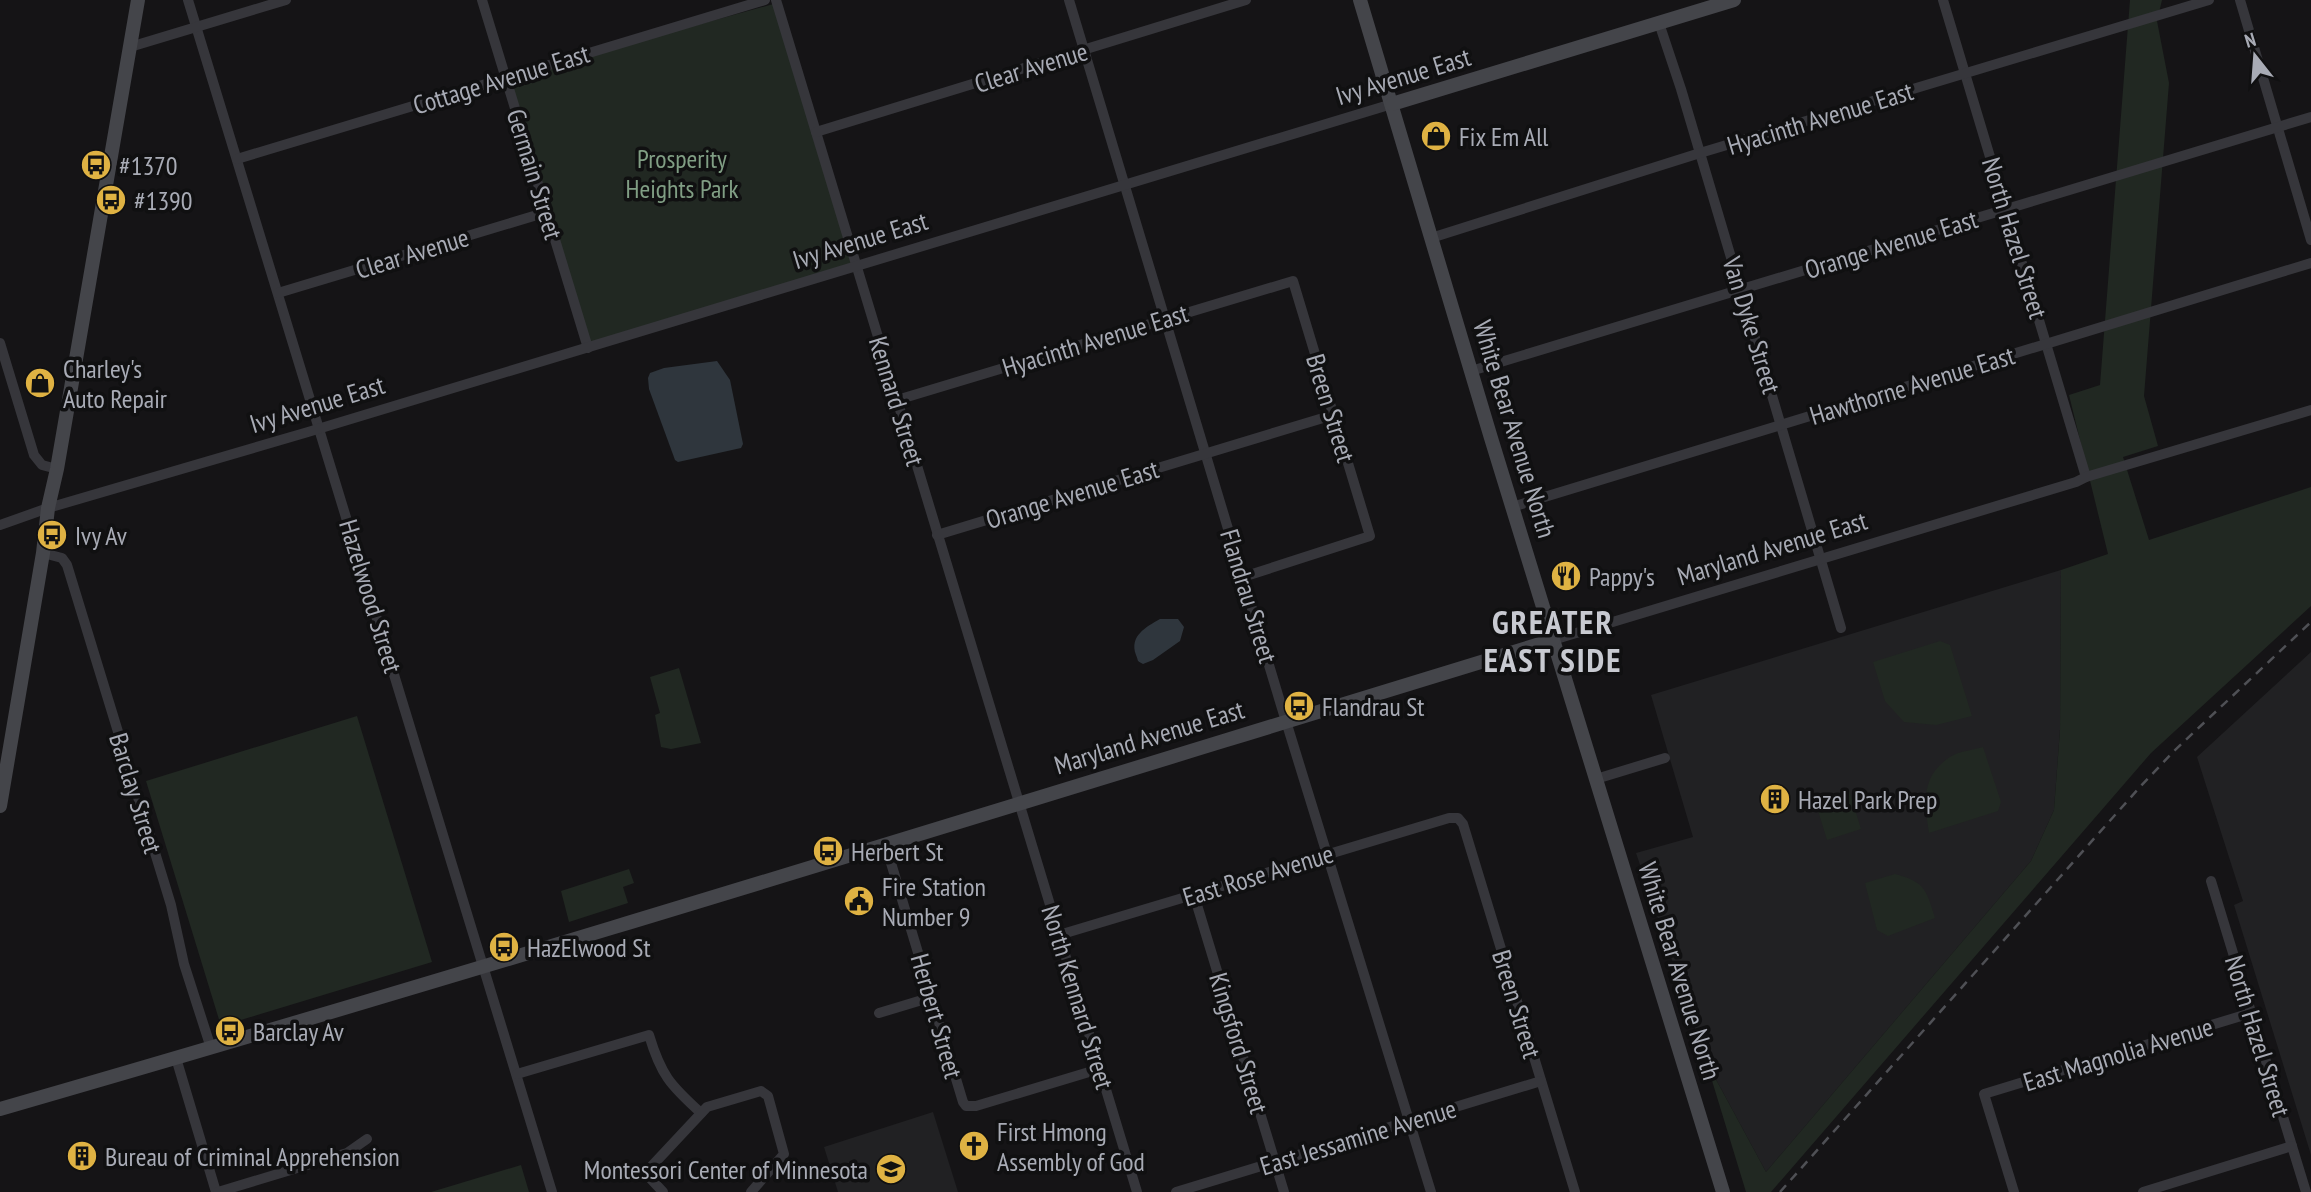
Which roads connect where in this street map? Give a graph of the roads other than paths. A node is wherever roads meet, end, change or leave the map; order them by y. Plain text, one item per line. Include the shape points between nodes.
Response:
1 (138, 0) edge
2 (188, 0) edge
3 (286, 0) edge
4 (482, 0) edge
5 (765, 0) edge
6 (776, 0) edge
7 (1069, 0) edge
8 (1246, 0) edge
9 (1360, 0) edge
10 (1734, 0) edge
11 (1943, 0) edge
12 (2209, 0) edge
13 (2240, 0) edge
14 (1659, 23) junction
15 (197, 27) junction
16 (130, 47) junction
17 (1084, 51) junction
18 (1965, 74) junction
19 (506, 78) junction
20 (1392, 104) junction
21 (2311, 117) edge
22 (2278, 127) junction
23 (816, 132) junction
24 (1700, 153) junction
25 (237, 159) junction
26 (1125, 185) junction
27 (2006, 209) junction
28 (547, 212) junction
29 (1431, 238) junction
30 (2311, 240) edge
31 (2311, 263) edge
32 (856, 267) junction
33 (1293, 281) joint
34 (1741, 289) junction
35 (278, 293) junction
36 (1165, 319) junction
37 (0, 342) edge
38 (2046, 345) junction
39 (588, 348) junction
40 (1471, 370) junction
41 (897, 400) junction
42 (2311, 410) edge
43 (1333, 415) junction
44 (1782, 425) junction
45 (320, 429) junction
46 (1206, 453) junction
47 (57, 469) junction
48 (2086, 477) junction
49 (1513, 507) junction
50 (48, 508) junction
51 (0, 525) edge
52 (937, 535) junction
53 (43, 553) junction
54 (1821, 559) junction
55 (1243, 576) junction
56 (1841, 628) dead end
57 (1553, 640) junction
58 (1286, 721) junction
59 (1665, 758) dead end
60 (1596, 779) junction
61 (1018, 803) junction
62 (0, 806) edge
63 (1458, 818) joint
64 (885, 843) junction
65 (1327, 855) junction
66 (2211, 881) dead end
67 (1194, 895) junction
68 (1059, 935) junction
69 (484, 966) junction
70 (932, 997) junction
71 (879, 1013) dead end
72 (2251, 1013) junction
73 (211, 1048) junction
74 (176, 1059) junction
75 (1099, 1069) junction
76 (517, 1074) junction
77 (1541, 1081) junction
78 (0, 1109) edge
79 (701, 1113) junction
80 (1409, 1121) junction
81 (367, 1139) dead end
82 (2292, 1146) junction
83 (1275, 1162) junction
84 (217, 1192) edge
85 (552, 1192) edge
86 (663, 1192) edge
87 (751, 1192) edge
88 (1137, 1192) edge
89 (1176, 1192) edge
90 (1284, 1192) edge
91 (1431, 1192) edge
92 (1575, 1192) edge
93 (1723, 1192) edge
94 (2014, 1192) edge
95 (2143, 1192) edge
96 (2306, 1192) edge

1 - 16 main road
2 - 15 street, Hazelwood Street
3 - 15 street
4 - 19 street, Germain Street
5 - 19 street, Cottage Avenue East
6 - 23 street, Kennard Street
7 - 17 street, Flandrau Street
8 - 17 street, Clear Avenue
9 - 20 main road, White Bear Avenue North
10 - 14 main road, Ivy Avenue East
11 - 18 street, North Hazel Street
12 - 18 street, Hyacinth Avenue East
13 - 22 street
14 - 20 main road, Ivy Avenue East
14 - 24 street, Van Dyke Street
15 - 16 street
15 - 25 street, Hazelwood Street
16 - 47 main road
17 - 23 street, Clear Avenue
17 - 26 street, Flandrau Street
18 - 24 street, Hyacinth Avenue East
18 - 27 street, North Hazel Street
19 - 25 street, Cottage Avenue East
19 - 28 street, Germain Street
20 - 26 street, Ivy Avenue East
20 - 29 main road, White Bear Avenue North
21 - 22 street, Orange Avenue East
22 - 27 street, Orange Avenue East
22 - 30 street
23 - 32 street, Kennard Street
24 - 29 street, Hyacinth Avenue East
24 - 34 street, Van Dyke Street
25 - 35 street, Hazelwood Street
26 - 32 street, Ivy Avenue East
26 - 36 street, Flandrau Street
27 - 34 street, Orange Avenue East
27 - 38 street, North Hazel Street
28 - 35 street, Clear Avenue
28 - 39 street, Germain Street
29 - 40 main road, White Bear Avenue North
31 - 38 street, Hawthorne Avenue East
32 - 39 street, Ivy Avenue East
32 - 41 street, Kennard Street
33 - 36 street, Hyacinth Avenue East
33 - 43 street, Breen Street
34 - 40 street, Orange Avenue East
34 - 44 street, Van Dyke Street
35 - 45 street, Hazelwood Street
36 - 41 street, Hyacinth Avenue East
36 - 46 street, Flandrau Street
37 - 47 street via 34,455 42,466
38 - 44 street, Hawthorne Avenue East
38 - 48 street, North Hazel Street
39 - 45 street, Ivy Avenue East
40 - 49 main road, White Bear Avenue North
41 - 52 street, Kennard Street
42 - 48 street, Maryland Avenue East
43 - 46 street, Orange Avenue East
43 - 55 street, Breen Street via 1370,536
44 - 49 street, Hawthorne Avenue East
44 - 54 street, Van Dyke Street
45 - 50 street, Ivy Avenue East
45 - 69 street, Hazelwood Street
46 - 52 street, Orange Avenue East
46 - 55 street, Flandrau Street
47 - 50 main road
48 - 54 street, Maryland Avenue East
49 - 57 main road, White Bear Avenue North
50 - 51 street, Ivy Avenue East
50 - 53 main road
52 - 61 street, Kennard Street
53 - 62 main road
53 - 73 street, Barclay Street via 62,558 67,565
54 - 56 street, Van Dyke Street
54 - 57 street, Maryland Avenue East
55 - 58 street, Flandrau Street
57 - 58 main road, Maryland Avenue East
57 - 60 main road, White Bear Avenue North
58 - 61 main road, Maryland Avenue East
58 - 65 street, Flandrau Street
59 - 60 street
60 - 93 main road, White Bear Avenue North
61 - 64 main road, Maryland Avenue East
61 - 68 street, North Kennard Street
63 - 65 street, East Rose Avenue
63 - 77 street, Breen Street via 1464,824
64 - 69 main road, Maryland Avenue East
64 - 70 street, Herbert Street
65 - 67 street, East Rose Avenue
65 - 80 street, Flandrau Street
66 - 72 street, North Hazel Street
67 - 68 street, East Rose Avenue
67 - 83 street, Kingsford Street
68 - 75 street, North Kennard Street
69 - 73 main road, Maryland Avenue East
69 - 76 street, Hazelwood Street
70 - 71 street
70 - 75 street, Herbert Street via 966,1106
72 - 82 street, North Hazel Street
72 - 94 street, East Magnolia Avenue via 1984,1094
73 - 74 main road, Maryland Avenue East
74 - 78 main road, Maryland Avenue East
74 - 84 street
75 - 88 street, North Kennard Street
76 - 79 street via 649,1035 665,1077
76 - 85 street, Hazelwood Street
77 - 80 street, East Jessamine Avenue
77 - 92 street, Breen Street
79 - 86 street via 649,1169 650,1178
79 - 87 street via 755,1091 768,1096 785,1149
80 - 83 street, East Jessamine Avenue
80 - 91 street, Flandrau Street
81 - 84 street via 347,1153
82 - 95 street
82 - 96 street, North Hazel Street
83 - 89 street, East Jessamine Avenue
83 - 90 street, Kingsford Street

